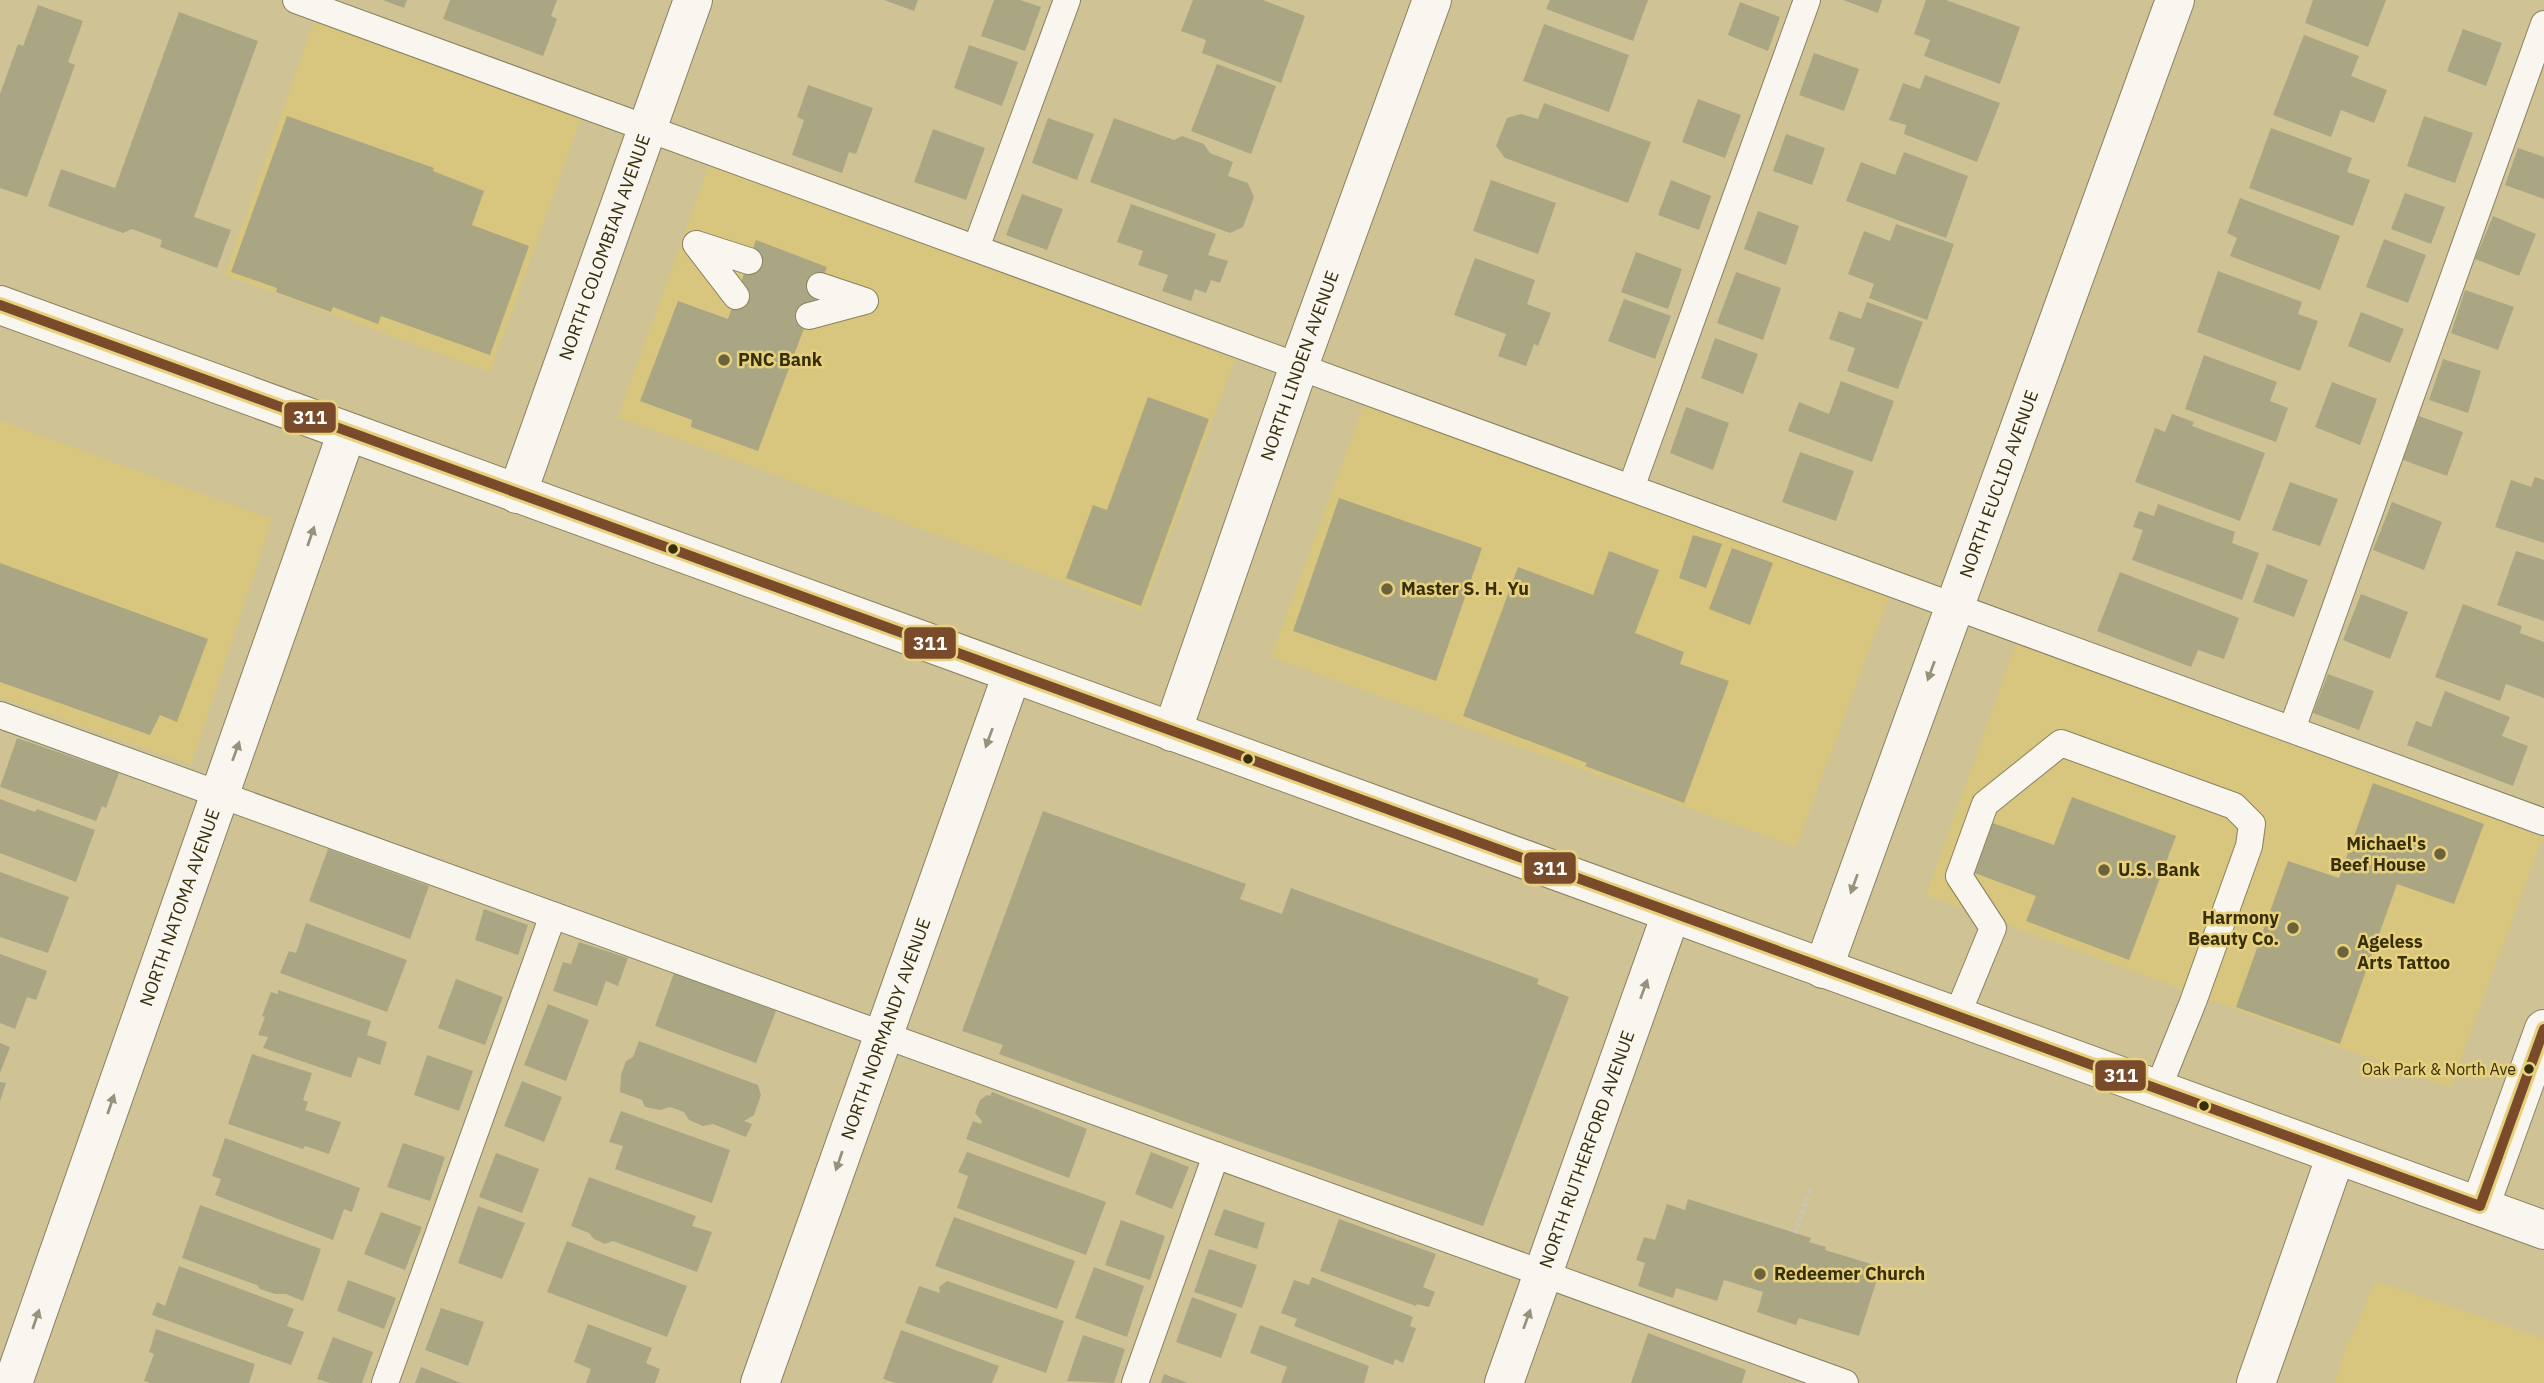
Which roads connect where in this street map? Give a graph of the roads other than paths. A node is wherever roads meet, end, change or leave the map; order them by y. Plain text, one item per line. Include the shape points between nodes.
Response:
1 (693, 0) edge
2 (1067, 0) edge
3 (1432, 0) edge
4 (1807, 0) edge
5 (2175, 0) edge
6 (312, 3) edge
7 (2544, 24) edge
8 (648, 129) junction
9 (696, 244) joint
10 (976, 248) junction
11 (815, 300) dead end
12 (865, 301) dead end
13 (0, 305) edge
14 (1299, 366) junction
15 (347, 432) junction
16 (1631, 488) junction
17 (517, 494) junction
18 (1955, 606) junction
19 (1012, 674) junction
20 (0, 715) edge
21 (2292, 730) junction
22 (1171, 732) junction
23 (220, 794) junction
24 (2544, 822) edge
25 (1671, 914) junction
26 (552, 915) junction
27 (1823, 969) junction
28 (1956, 1018) junction
29 (2544, 1029) edge
30 (884, 1035) junction
31 (2157, 1091) junction
32 (1216, 1155) junction
33 (2336, 1155) junction
34 (2480, 1206) junction
35 (2544, 1230) edge
36 (1543, 1274) junction
37 (13, 1383) edge
38 (385, 1383) edge
39 (760, 1383) edge
40 (1135, 1383) edge
41 (1504, 1383) edge
42 (1845, 1383) edge
43 (2256, 1383) edge

1 - 8 street, NORTH COLOMBIAN AVENUE
2 - 10 lane
3 - 14 street, NORTH LINDEN AVENUE
4 - 16 lane
5 - 18 street, NORTH EUCLID AVENUE
6 - 8 lane
7 - 21 lane
8 - 10 lane
8 - 17 street, NORTH COLOMBIAN AVENUE
9 - 9 lane via 743,277
10 - 14 lane
11 - 12 lane
13 - 15 street
14 - 16 lane
14 - 22 street, NORTH LINDEN AVENUE
15 - 17 street
23 -> 15 street, NORTH NATOMA AVENUE
16 - 18 lane
17 - 19 street
18 - 21 lane
18 -> 27 street, NORTH EUCLID AVENUE
19 - 22 street
19 -> 30 street, NORTH NORMANDY AVENUE
20 - 23 lane
21 - 24 lane
22 - 25 street
23 - 26 lane
37 -> 23 street, NORTH NATOMA AVENUE
25 - 27 street
36 -> 25 street, NORTH RUTHERFORD AVENUE
26 - 30 lane
26 - 38 lane
27 - 28 street
28 - 31 street
28 - 31 lane via 1993,928 1959,876 1985,804 2061,743 2073,747 2234,806 2252,824 2244,859
29 - 34 street
30 - 32 lane
30 -> 39 street, NORTH NORMANDY AVENUE
31 - 33 street
32 - 36 lane
32 - 40 lane
33 - 34 street
33 - 43 street
34 - 35 street
41 -> 36 street, NORTH RUTHERFORD AVENUE
36 - 42 lane

